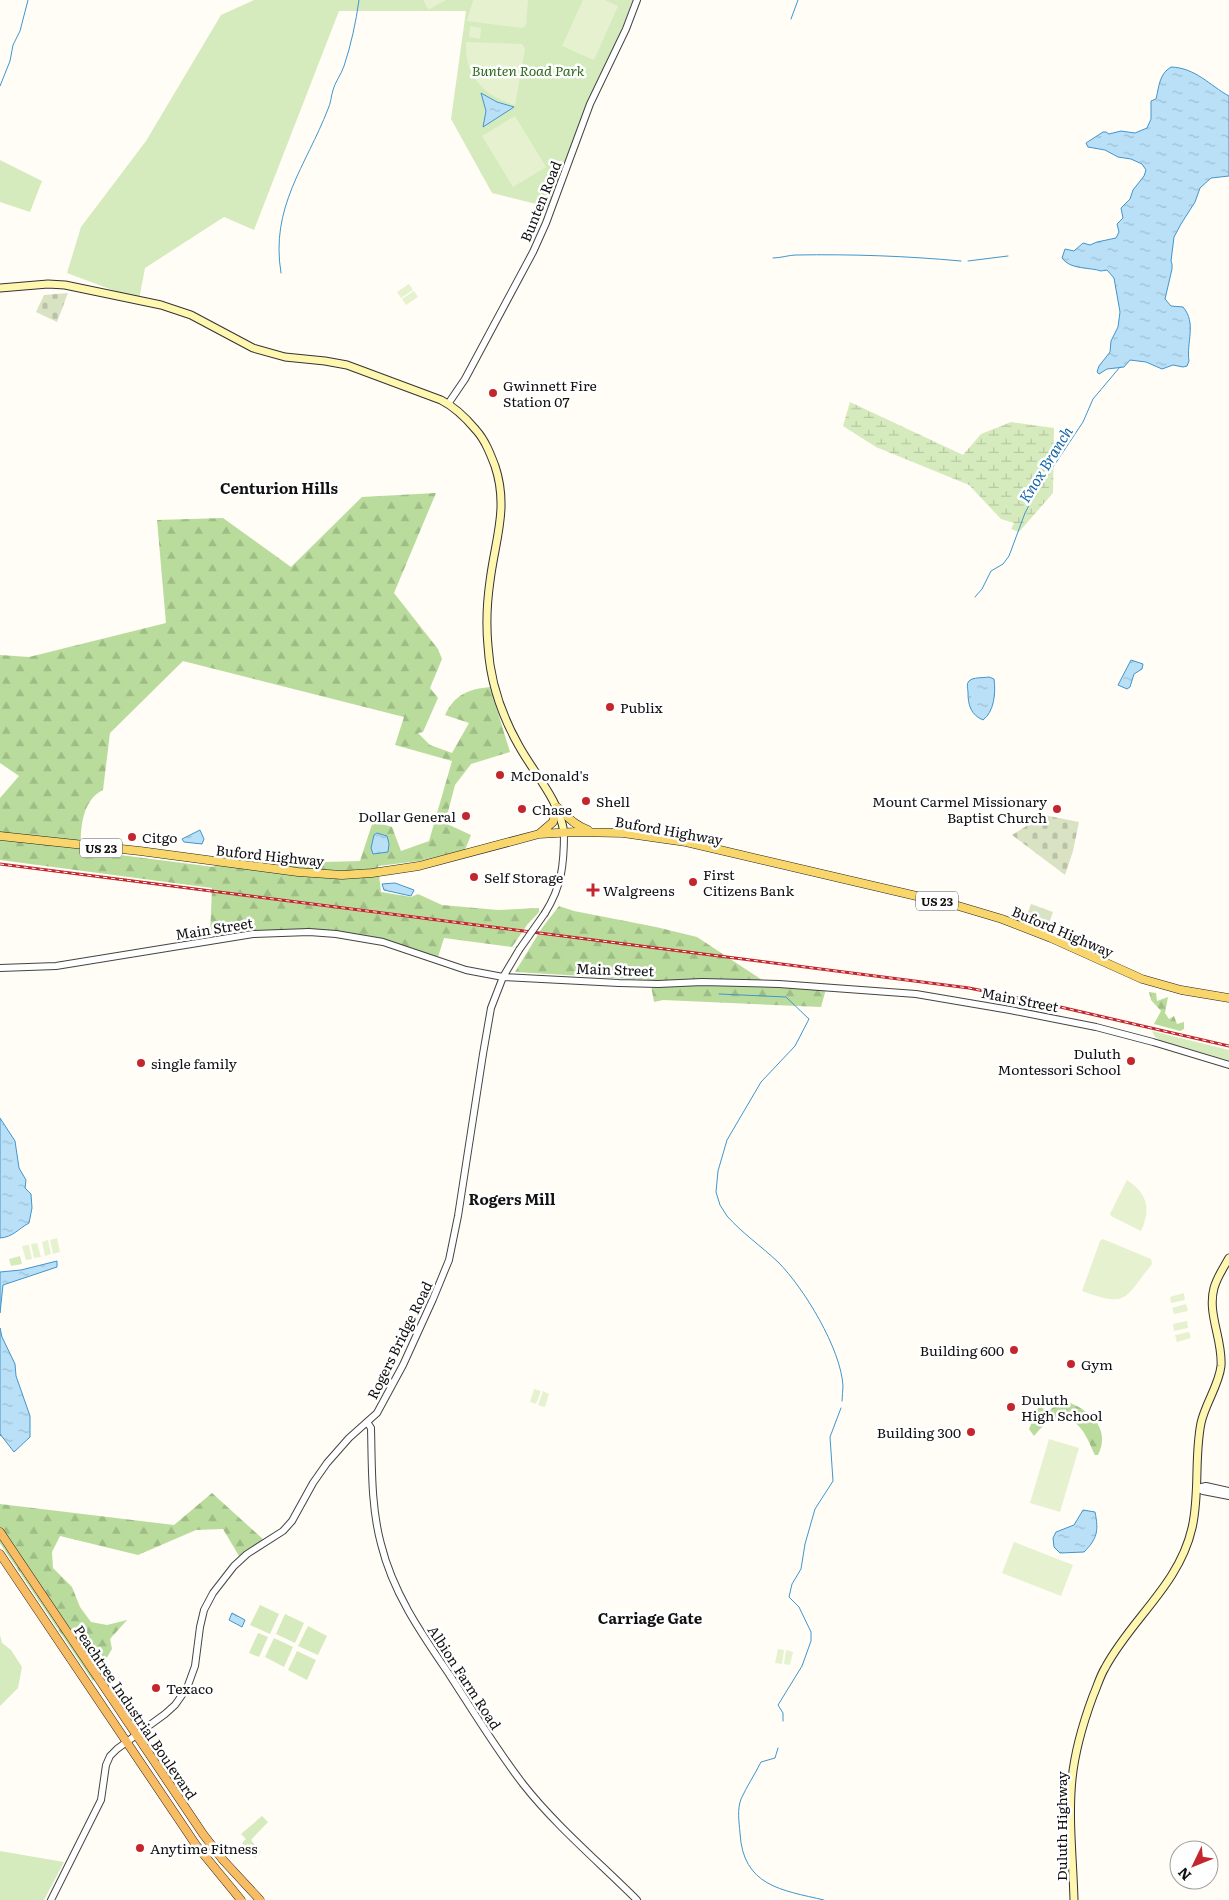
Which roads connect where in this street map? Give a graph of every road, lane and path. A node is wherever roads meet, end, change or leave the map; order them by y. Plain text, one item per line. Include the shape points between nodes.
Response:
1 (637, 0) edge
2 (0, 288) edge
3 (448, 404) junction
4 (557, 807) junction
5 (594, 832) junction
6 (564, 833) junction
7 (539, 834) junction
8 (0, 836) edge
9 (0, 968) edge
10 (503, 977) junction
11 (1229, 998) edge
12 (1229, 1065) edge
13 (1229, 1258) edge
14 (367, 1422) junction
15 (1197, 1488) junction
16 (1229, 1491) edge
17 (1229, 1496) edge
18 (0, 1532) edge
19 (0, 1554) edge
20 (136, 1734) junction
21 (126, 1742) junction
22 (50, 1900) edge
23 (241, 1900) edge
24 (260, 1900) edge
25 (637, 1900) edge
26 (1074, 1900) edge

1 - 3 street, Bunten Road via 590,104 533,252 466,379
2 - 3 main road via 66,285 161,305 191,315 253,348 285,357 347,365
3 - 4 main road via 481,436 502,489 502,516 487,611 492,676 518,744
4 - 5 main road via 578,826
4 - 6 main road
4 - 7 main road via 553,822
5 - 6 main road, Buford Highway / US 23
5 - 11 main road, Buford Highway / US 23 via 686,842 955,905 1052,938 1142,979
6 - 7 main road, Buford Highway / US 23
6 - 10 street, Rogers Bridge Road, bridge via 562,873 554,898
7 - 8 main road, Buford Highway / US 23 via 419,866 342,874 298,872
9 - 10 street, Main Street via 56,966 252,934 309,932 375,940 466,970
10 - 12 street, Main Street via 658,984 779,984 916,994 1088,1026
10 - 14 street, Rogers Bridge Road via 491,1008 449,1260 400,1371 382,1405
13 - 15 main road, Duluth Highway via 1214,1288 1213,1306 1221,1368 1201,1424
14 - 20 street, Rogers Bridge Road via 348,1438 328,1463 283,1531 248,1554 213,1593 204,1610 195,1666 186,1688 175,1705
14 - 25 street, Albion Farm Road via 381,1544 393,1582 407,1610 524,1785
15 - 16 street via 1206,1486
15 - 17 street
15 - 26 main road, Duluth Highway via 1195,1515 1185,1553 1105,1668 1082,1729 1072,1781
18 - 20 highway, Peachtree Industrial Boulevard
19 - 21 highway, Peachtree Industrial Boulevard
20 - 21 street, Rogers Bridge Road
20 - 24 highway, Peachtree Industrial Boulevard via 203,1834
21 - 22 street, Rogers Bridge Road via 110,1756 101,1800
21 - 23 highway, Peachtree Industrial Boulevard via 196,1845

